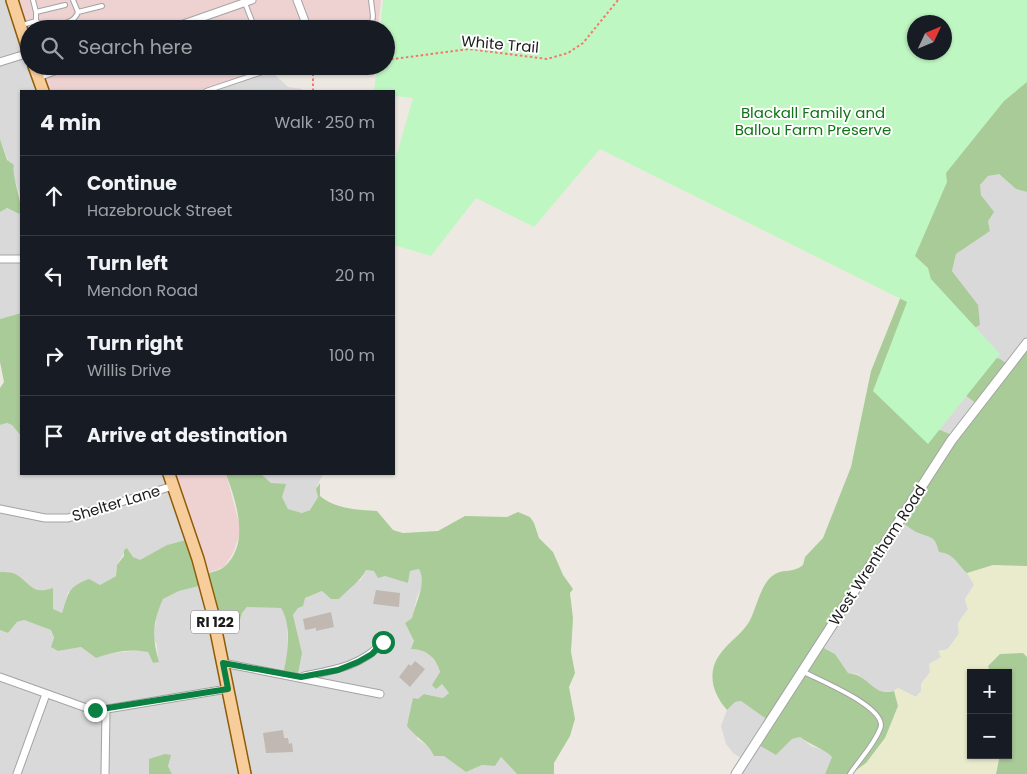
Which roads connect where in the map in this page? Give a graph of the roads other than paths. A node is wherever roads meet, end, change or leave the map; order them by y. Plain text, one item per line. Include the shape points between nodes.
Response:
1 (12, 0) edge
2 (33, 0) edge
3 (73, 0) edge
4 (297, 0) edge
5 (371, 0) edge
6 (248, 1) edge
7 (65, 5) dead end
8 (102, 6) dead end
9 (36, 12) junction
10 (78, 12) junction
11 (36, 20) edge
12 (73, 20) edge
13 (194, 20) edge
14 (253, 20) edge
15 (305, 20) edge
16 (372, 20) edge
17 (20, 26) edge
18 (20, 56) edge
19 (0, 62) edge
20 (37, 75) edge
21 (250, 75) edge
22 (43, 90) edge
23 (209, 90) edge
24 (20, 259) edge
25 (0, 260) edge
26 (1027, 343) edge
27 (169, 475) edge
28 (173, 486) junction
29 (0, 509) edge
30 (383, 642) dead end
31 (223, 663) junction
32 (802, 671) junction
33 (0, 677) edge
34 (301, 677) junction
35 (228, 689) junction
36 (46, 694) junction
37 (380, 694) dead end
38 (106, 710) junction
39 (17, 774) edge
40 (105, 774) edge
41 (245, 774) edge
42 (736, 774) edge
43 (850, 774) edge

1 - 17 main road
2 - 9 lane
3 - 10 lane
4 - 15 street
5 - 16 lane
6 - 13 street
6 - 14 lane
7 - 9 lane
8 - 10 lane
9 - 11 lane
10 - 12 lane
18 - 19 street
20 - 22 main road
21 - 23 lane
24 - 25 street
26 - 32 street, West Wrentham Road via 950,441
27 - 28 main road, RI 122
28 - 29 street, Shelter Lane via 68,518 45,518
28 - 31 main road, RI 122 via 198,559
30 - 34 street via 358,662 338,670
31 - 34 street
31 - 35 main road, RI 122
32 - 42 street, West Wrentham Road
32 - 43 lane via 859,700 877,712 881,719 881,728
33 - 36 street
34 - 37 street
35 - 38 street
35 - 41 main road, RI 122
36 - 38 street via 82,708
36 - 39 street
38 - 40 street

